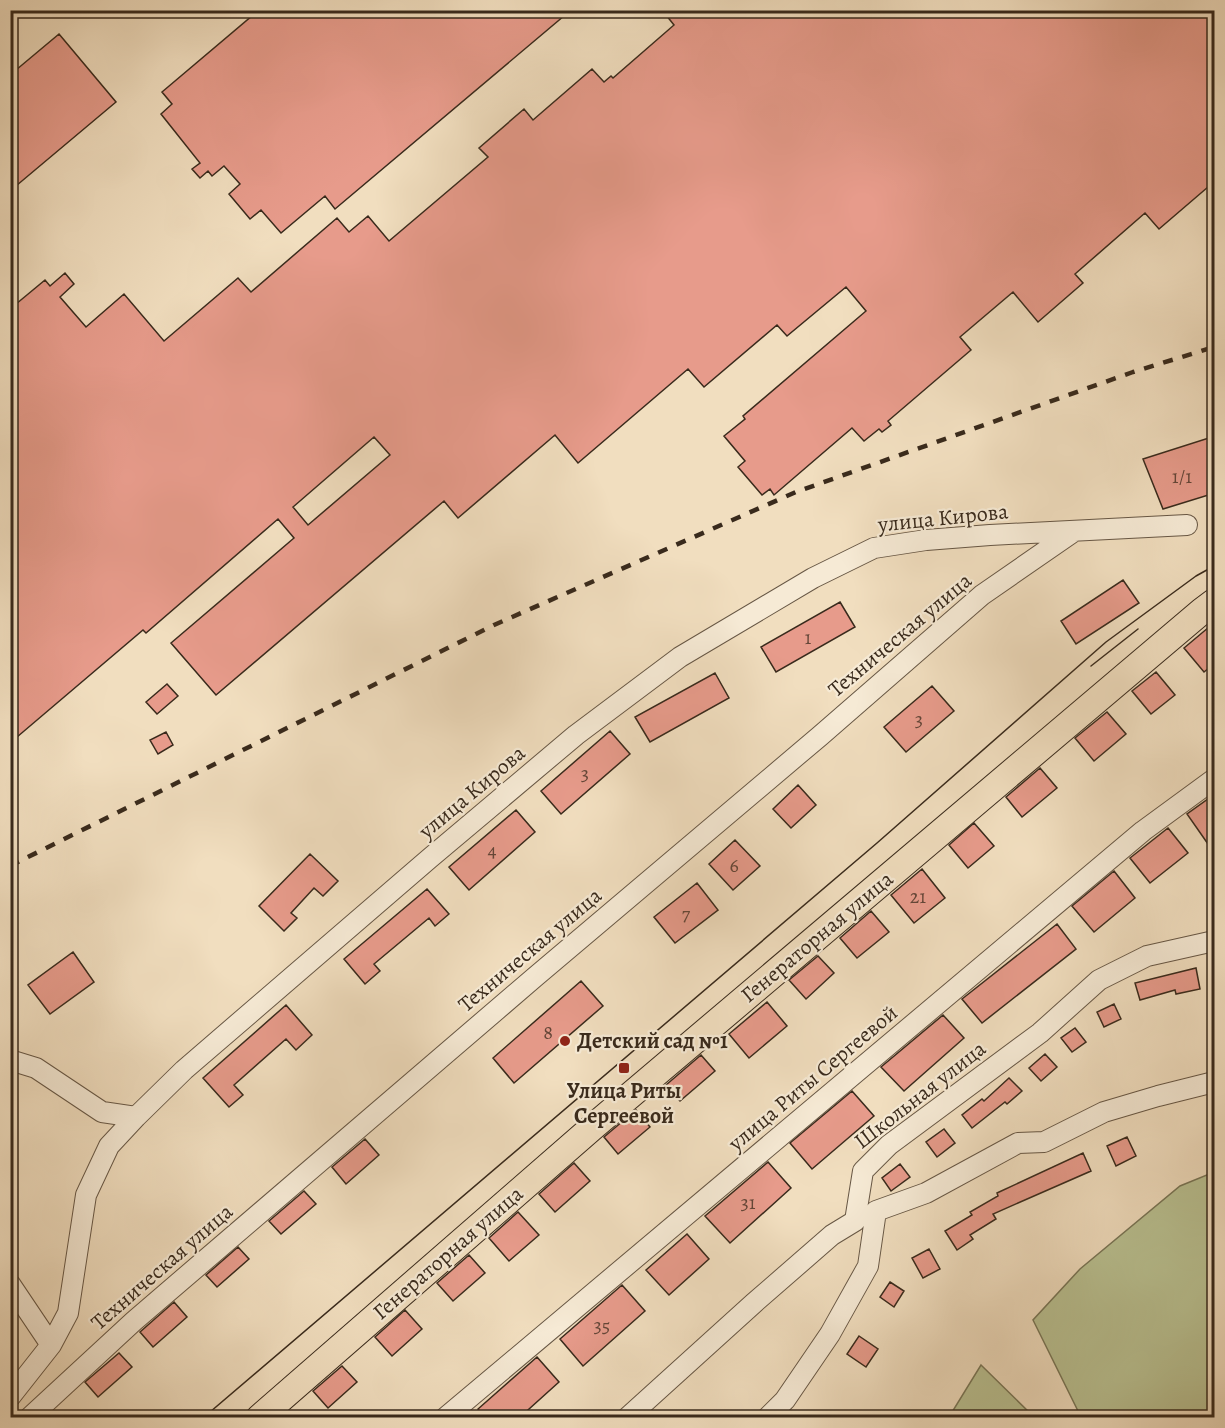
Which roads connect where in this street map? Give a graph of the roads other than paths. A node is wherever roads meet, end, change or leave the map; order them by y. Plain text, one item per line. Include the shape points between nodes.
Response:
1 (1187, 525) dead end
2 (1073, 532) junction
3 (1215, 603) edge
4 (1215, 779) edge
5 (1215, 941) edge
6 (10, 1060) edge
7 (1215, 1082) edge
8 (136, 1117) junction
9 (876, 1211) junction
10 (855, 1221) junction
11 (10, 1284) edge
12 (51, 1345) junction
13 (10, 1397) edge
14 (29, 1418) edge
15 (259, 1418) edge
16 (445, 1418) edge
17 (627, 1418) edge
18 (767, 1418) edge

1 - 2 street, улица Кирова
2 - 8 street, улица Кирова via 936,539 874,548 813,578 680,657 576,735 184,1070
2 - 14 street, Техническая улица via 982,595 134,1321
3 - 15 main road, Генераторная улица via 594,1126
4 - 16 street, улица Риты Сергеевой via 1143,831
5 - 10 street, Школьная улица via 1147,956 1099,980 1040,1033 889,1144 863,1171
6 - 8 street via 36,1068 102,1112
7 - 9 street via 1104,1112 1044,1142 1018,1143 926,1193
8 - 12 street, улица Кирова via 109,1146 86,1194 68,1313
9 - 10 street
9 - 18 street via 868,1266 830,1334 785,1400
10 - 17 street via 754,1303
11 - 12 street
12 - 13 street, улица Кирова

